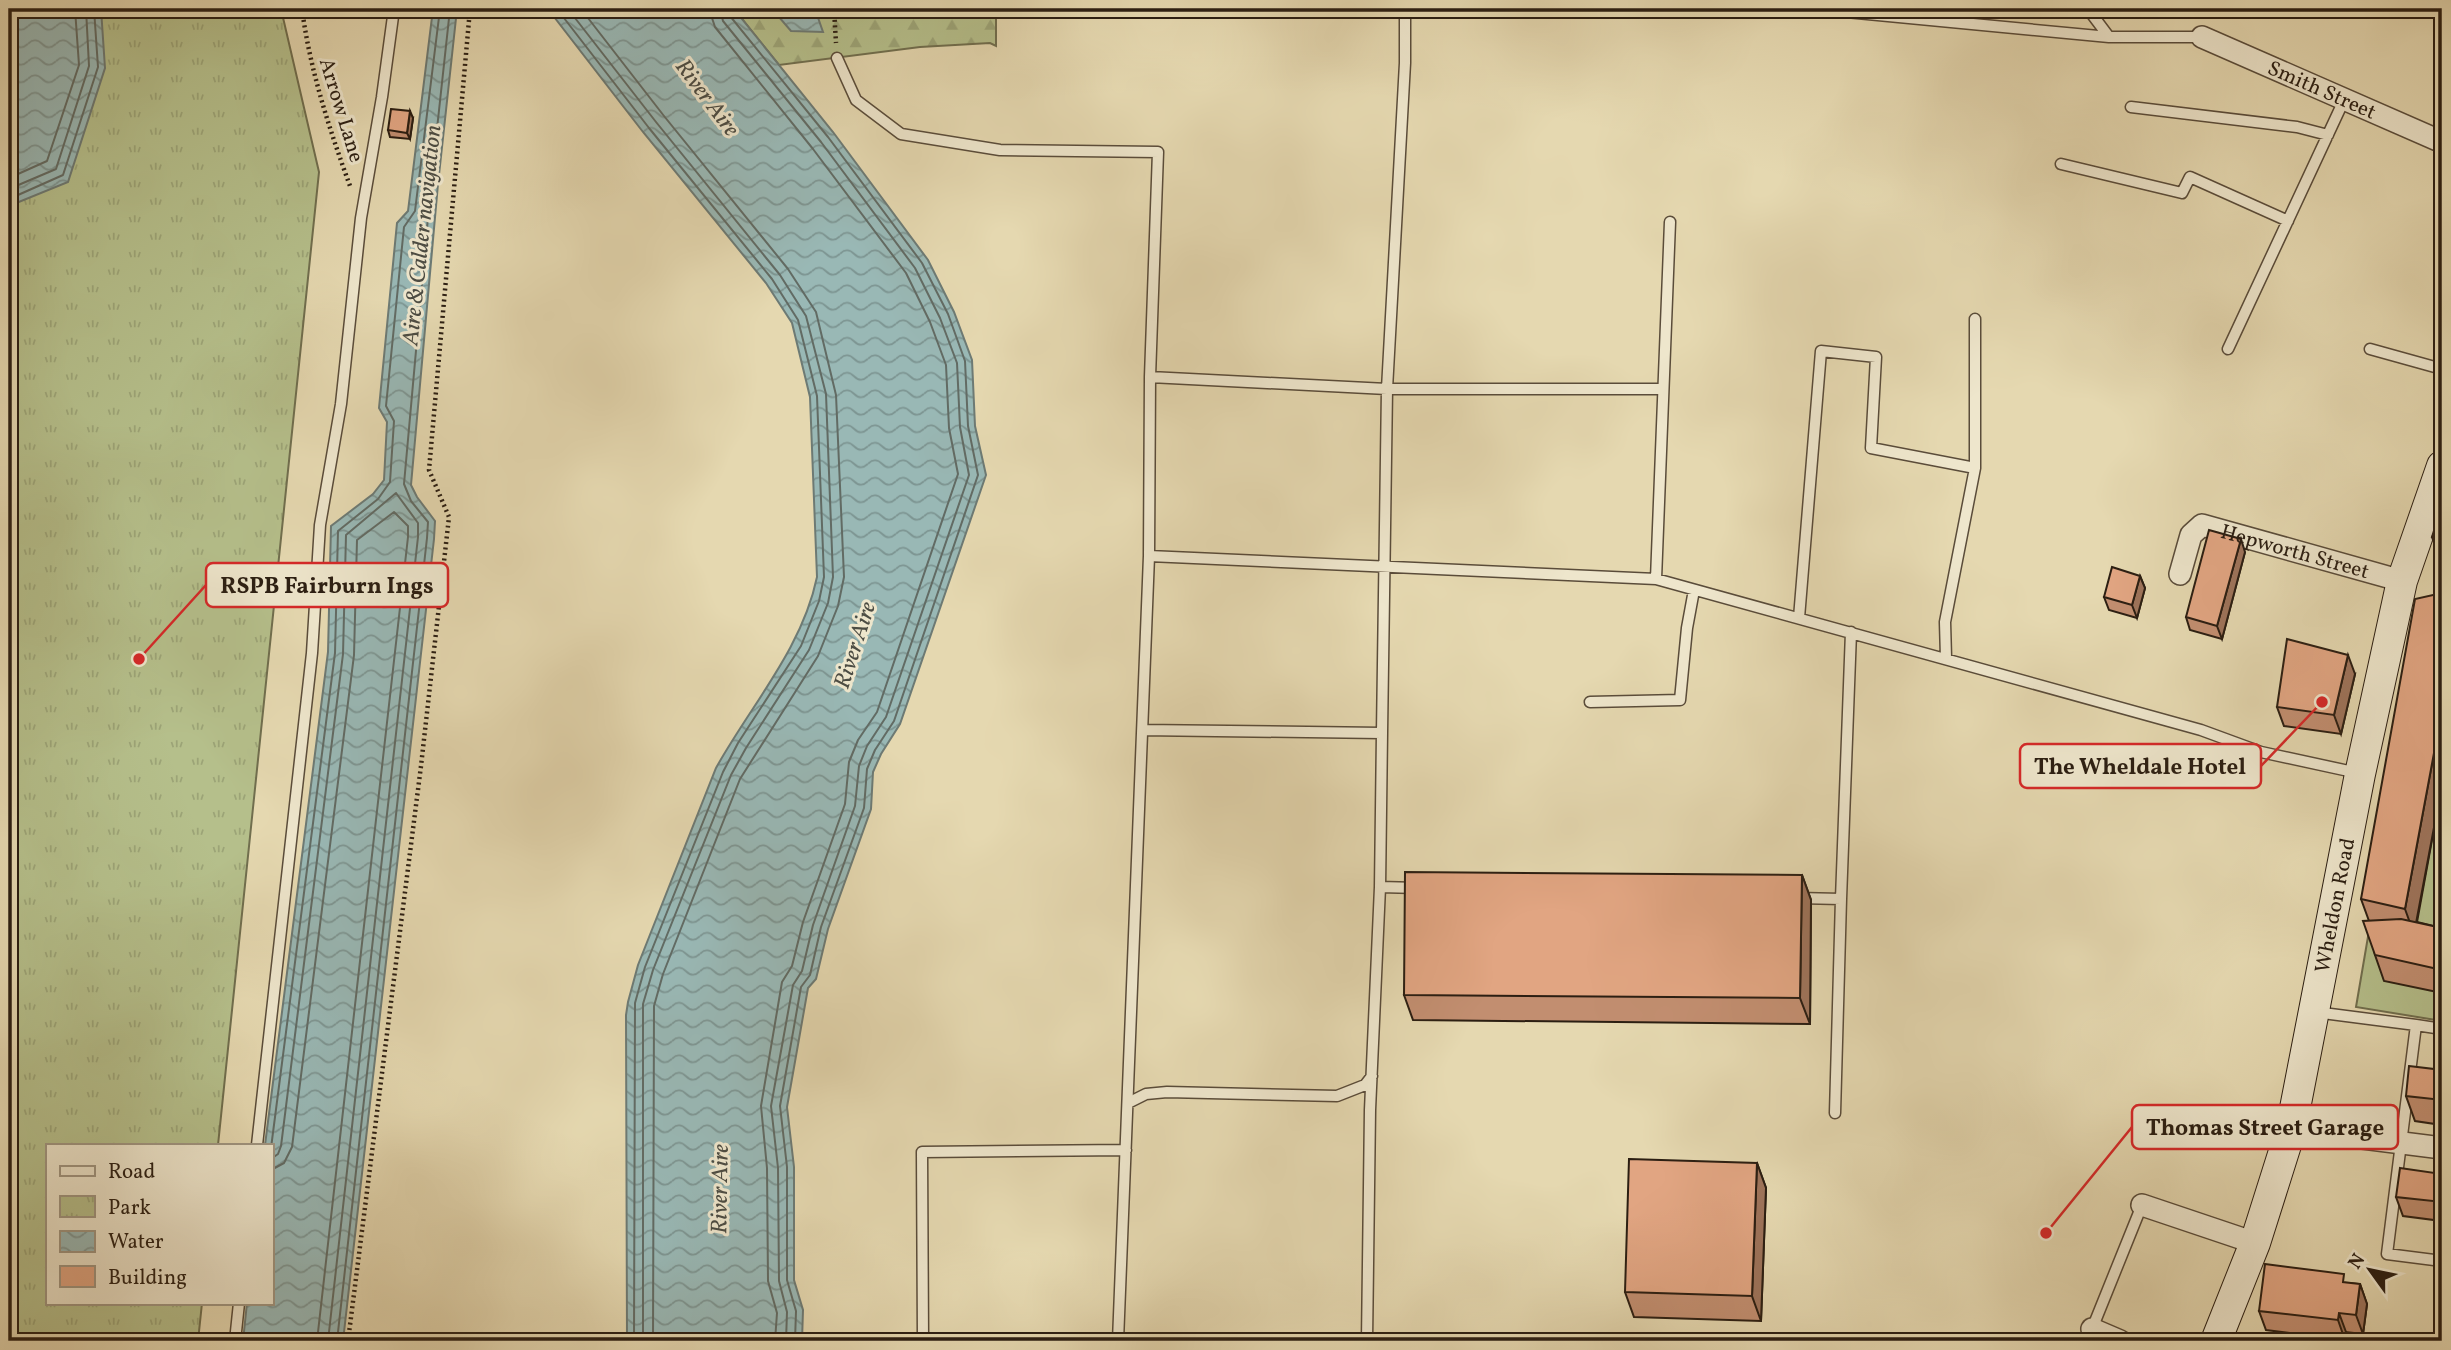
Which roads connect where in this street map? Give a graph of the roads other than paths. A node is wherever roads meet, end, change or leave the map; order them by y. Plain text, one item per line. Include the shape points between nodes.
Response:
1 (394, 9) edge
2 (1405, 9) edge
3 (1815, 9) edge
4 (2088, 9) edge
5 (2109, 37) junction
6 (2202, 37) joint
7 (837, 58) road end
8 (2346, 99) junction
9 (2131, 107) dead end
10 (2328, 135) junction
11 (2442, 142) edge
12 (2062, 164) dead end
13 (2288, 221) junction
14 (1670, 222) dead end
15 (1976, 318) dead end
16 (2228, 349) dead end
17 (2370, 349) dead end
18 (2442, 369) edge
19 (1150, 377) junction
20 (1387, 388) junction
21 (1663, 389) junction
22 (2442, 466) edge
23 (1975, 468) junction
24 (1149, 556) junction
25 (1384, 566) junction
26 (2180, 574) dead end
27 (1656, 579) junction
28 (2402, 581) junction
29 (1694, 590) junction
30 (1799, 618) junction
31 (1851, 632) junction
32 (1946, 658) junction
33 (1590, 702) dead end
34 (1142, 730) junction
35 (1382, 733) junction
36 (2360, 774) junction
37 (1380, 887) junction
38 (1436, 888) edge
39 (1785, 898) edge
40 (1841, 899) junction
41 (2313, 1012) junction
42 (2416, 1026) junction
43 (2442, 1029) edge
44 (1372, 1076) junction
45 (1128, 1103) junction
46 (1835, 1112) dead end
47 (2291, 1129) junction
48 (2401, 1142) junction
49 (257, 1144) edge
50 (2442, 1147) edge
51 (1126, 1150) junction
52 (2142, 1205) joint
53 (2255, 1244) junction
54 (2442, 1261) edge
55 (239, 1304) edge
56 (2092, 1329) joint
57 (234, 1341) edge
58 (923, 1341) edge
59 (1118, 1341) edge
60 (1367, 1341) edge
61 (2120, 1341) edge
62 (2216, 1341) edge

1 - 49 lane via 361,218 341,404 320,525 312,653
2 - 20 lane
3 - 5 lane
4 - 5 lane
5 - 6 lane
6 - 8 street, Smith Street
7 - 19 lane via 856,100 901,134 1000,150 1158,152
8 - 10 lane
8 - 11 street, Smith Street
9 - 10 lane via 2297,127
10 - 13 lane
12 - 13 lane via 2182,193 2190,177
13 - 16 lane
14 - 21 lane
15 - 23 lane
17 - 18 lane
19 - 20 lane
19 - 24 lane
20 - 21 lane
20 - 25 lane
21 - 27 lane
22 - 28 street, Wheldon Road
23 - 30 lane via 1871,449 1875,357 1821,351
23 - 32 lane via 1945,622
24 - 25 lane
24 - 34 lane
25 - 27 lane
25 - 35 lane
26 - 28 street, Hepworth Street via 2191,535 2202,525
27 - 29 lane
28 - 36 street, Wheldon Road
29 - 30 lane
29 - 33 lane via 1680,700
30 - 31 lane
31 - 32 lane
31 - 40 lane
32 - 36 lane via 2201,730 2261,752
34 - 35 lane
34 - 45 lane
35 - 37 lane
36 - 41 street, Wheldon Road
37 - 38 lane
37 - 44 lane
39 - 40 lane
40 - 46 lane
41 - 42 lane
41 - 47 street, Wheldon Road
42 - 43 lane
42 - 48 lane
44 - 45 lane via 1365,1085 1337,1096 1167,1092 1146,1094
44 - 60 lane
45 - 51 lane
47 - 48 street
47 - 53 street, Wheldon Road
48 - 50 street
48 - 54 lane via 2387,1254
51 - 58 lane via 922,1152
51 - 59 lane
52 - 53 street
52 - 56 lane
53 - 62 street, Wheldon Road
55 - 57 lane
56 - 61 street

